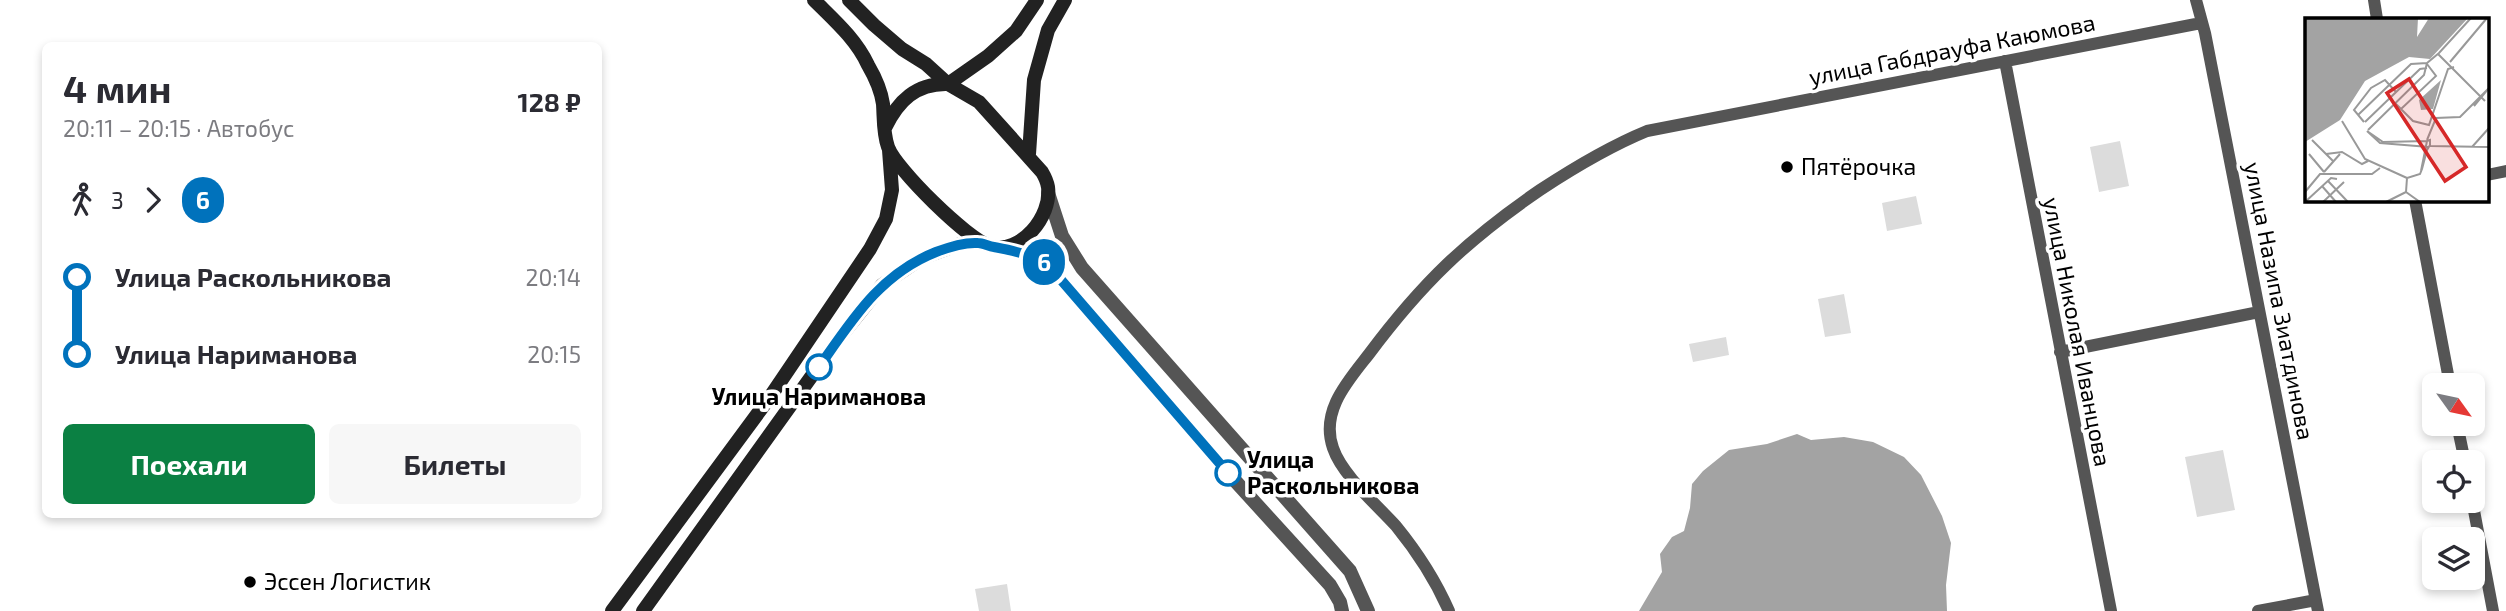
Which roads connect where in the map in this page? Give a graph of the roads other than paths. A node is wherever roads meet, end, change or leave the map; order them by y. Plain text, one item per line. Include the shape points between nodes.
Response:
1 (814, 0) edge
2 (849, 0) edge
3 (1037, 0) edge
4 (1065, 0) edge
5 (2196, 0) edge
6 (2374, 0) edge
7 (2377, 18) edge
8 (2201, 23) junction
9 (2005, 61) junction
10 (948, 84) junction
11 (885, 130) junction
12 (889, 149) junction
13 (1029, 155) junction
14 (2506, 171) edge
15 (2488, 175) edge
16 (1048, 193) junction
17 (2415, 201) edge
18 (979, 242) junction
19 (1001, 248) junction
20 (2259, 312) junction
21 (2060, 352) junction
22 (2448, 373) edge
23 (2474, 513) edge
24 (2317, 605) edge
25 (612, 611) edge
26 (643, 611) edge
27 (1342, 611) edge
28 (1367, 611) edge
29 (1449, 611) edge
30 (2111, 611) edge
31 (2258, 611) edge
32 (2493, 611) edge

1 - 11 main road via 863,54 877,83
2 - 10 main road
3 - 10 main road via 1016,32
4 - 13 main road via 1048,30 1034,80
5 - 8 street, улица Назипа Зиатдинова
6 - 7 street
8 - 9 street, улица Габдрауфа Каюмова
8 - 20 street, улица Назипа Зиатдинова
9 - 21 street, улица Николая Иванцова
9 - 29 street, улица Габдрауфа Каюмова via 1647,131 1574,167 1499,219 1421,288 1341,392 1332,409 1330,436 1338,460 1426,564
10 - 11 main road via 926,86 906,96
10 - 13 main road via 979,102
11 - 12 main road
12 - 18 main road via 934,202
12 - 25 main road via 890,200 870,249 769,397
13 - 16 main road via 1048,184
14 - 15 street
16 - 19 main road via 1033,229
16 - 28 street via 1062,236 1082,268 1350,571
17 - 22 street
18 - 19 main road
18 - 26 main road via 922,258 882,285
19 - 27 street via 1035,256 1056,273 1329,585
20 - 21 street
20 - 24 street, улица Назипа Зиатдинова
21 - 30 street, улица Николая Иванцова
23 - 32 street
24 - 31 street

